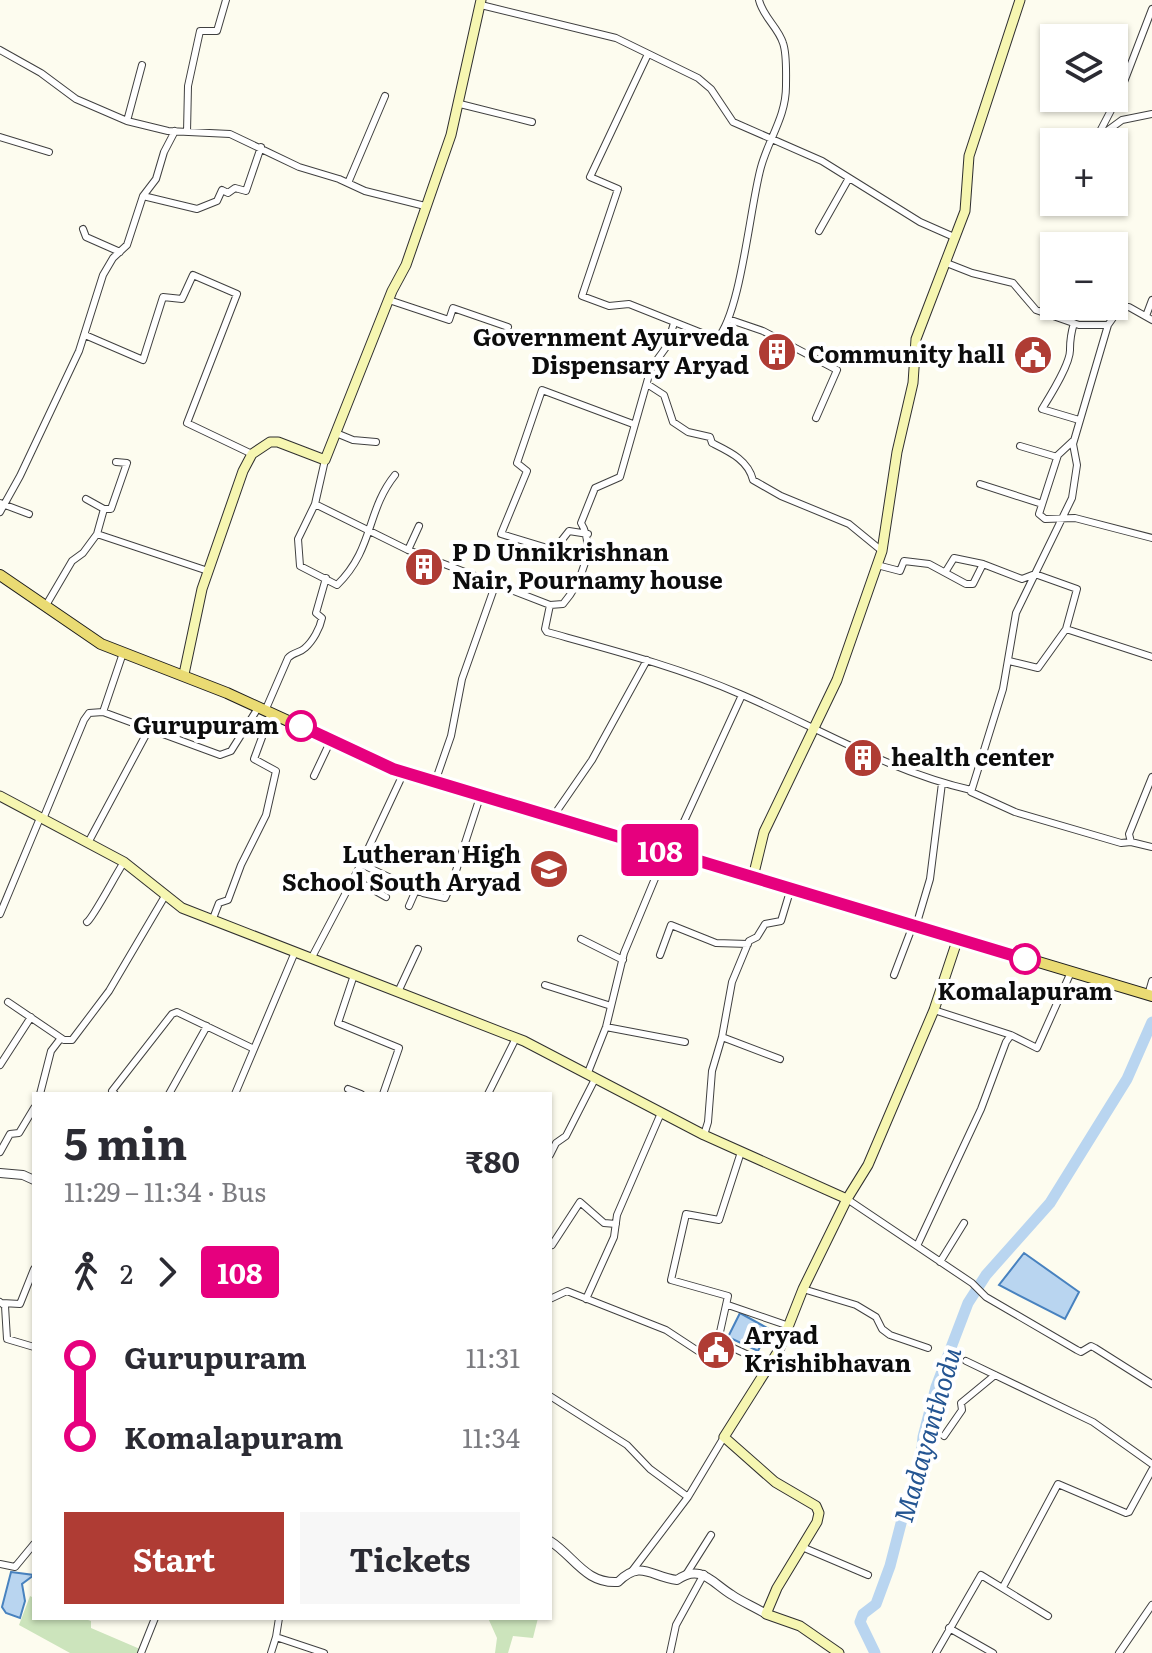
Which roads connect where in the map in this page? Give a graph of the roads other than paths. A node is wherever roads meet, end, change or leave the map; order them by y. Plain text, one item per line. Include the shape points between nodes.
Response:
1 (226, 0) edge
2 (759, 0) edge
3 (1020, 0) edge
4 (481, 3) edge
5 (1152, 9) edge
6 (0, 50) edge
7 (648, 54) junction
8 (142, 65) dead end
9 (385, 96) dead end
10 (460, 104) junction
11 (1152, 114) edge
12 (127, 121) junction
13 (532, 122) dead end
14 (1101, 128) edge
15 (1111, 128) edge
16 (175, 131) junction
17 (187, 132) junction
18 (0, 137) edge
19 (771, 138) junction
20 (261, 147) junction
21 (49, 152) dead end
22 (849, 178) junction
23 (348, 183) junction
24 (143, 196) junction
25 (425, 206) junction
26 (83, 229) dead end
27 (819, 231) dead end
28 (954, 237) junction
29 (120, 252) junction
30 (944, 262) junction
31 (389, 300) junction
32 (1152, 300) edge
33 (1149, 318) edge
34 (728, 319) junction
35 (674, 323) junction
36 (1074, 323) junction
37 (1108, 325) junction
38 (508, 327) dead end
39 (85, 335) junction
40 (647, 384) junction
41 (816, 418) dead end
42 (1079, 420) junction
43 (633, 424) junction
44 (336, 433) junction
45 (1074, 440) junction
46 (376, 442) dead end
47 (1020, 446) dead end
48 (252, 454) junction
49 (1057, 457) junction
50 (325, 460) junction
51 (116, 462) dead end
52 (395, 475) dead end
53 (980, 484) dead end
54 (86, 499) dead end
55 (315, 504) junction
56 (1042, 504) junction
57 (1, 506) edge
58 (104, 509) junction
59 (29, 514) dead end
60 (1061, 520) junction
61 (419, 526) dead end
62 (370, 531) junction
63 (97, 534) junction
64 (588, 534) junction
65 (1152, 538) edge
66 (408, 550) junction
67 (882, 551) junction
68 (983, 564) junction
69 (877, 565) junction
70 (208, 571) junction
71 (946, 571) junction
72 (1035, 574) junction
73 (0, 575) edge
74 (326, 578) junction
75 (496, 583) junction
76 (550, 605) junction
77 (45, 607) junction
78 (1066, 629) junction
79 (123, 653) junction
80 (1152, 657) edge
81 (647, 660) junction
82 (1009, 661) junction
83 (184, 674) junction
84 (742, 695) junction
85 (264, 711) junction
86 (103, 712) junction
87 (812, 728) junction
88 (149, 729) junction
89 (331, 740) junction
90 (404, 772) junction
91 (314, 776) dead end
92 (1152, 777) edge
93 (435, 782) junction
94 (942, 783) junction
95 (971, 790) junction
96 (0, 796) edge
97 (480, 797) junction
98 (42, 818) junction
99 (552, 818) junction
100 (89, 841) junction
101 (1131, 842) junction
102 (1152, 847) edge
103 (668, 852) junction
104 (124, 862) junction
105 (361, 864) junction
106 (753, 877) junction
107 (354, 879) junction
108 (791, 888) junction
109 (416, 890) junction
110 (165, 896) junction
111 (386, 897) dead end
112 (409, 906) dead end
113 (0, 914) edge
114 (212, 921) junction
115 (87, 922) dead end
116 (914, 925) junction
117 (958, 938) junction
118 (581, 939) dead end
119 (748, 944) junction
120 (418, 949) dead end
121 (295, 952) junction
122 (660, 955) dead end
123 (311, 959) junction
124 (623, 960) junction
125 (1071, 972) junction
126 (354, 975) junction
127 (894, 975) dead end
128 (1152, 981) edge
129 (545, 985) dead end
130 (398, 992) junction
131 (1150, 996) edge
132 (8, 1002) dead end
133 (608, 1005) junction
134 (934, 1010) junction
135 (31, 1017) junction
136 (207, 1026) junction
137 (606, 1027) junction
138 (1011, 1035) junction
139 (722, 1037) junction
140 (61, 1038) junction
141 (516, 1038) junction
142 (685, 1042) dead end
143 (252, 1048) junction
144 (3, 1056) edge
145 (780, 1059) dead end
146 (0, 1065) edge
147 (591, 1077) junction
148 (348, 1089) dead end
149 (41, 1092) edge
150 (113, 1092) edge
151 (170, 1092) edge
152 (236, 1092) edge
153 (356, 1092) edge
154 (384, 1092) edge
155 (489, 1092) edge
156 (32, 1111) edge
157 (661, 1113) junction
158 (704, 1135) junction
159 (553, 1141) edge
160 (0, 1152) edge
161 (741, 1152) junction
162 (0, 1173) edge
163 (32, 1179) edge
164 (847, 1199) junction
165 (964, 1223) dead end
166 (616, 1224) junction
167 (552, 1244) edge
168 (917, 1246) junction
169 (940, 1262) junction
170 (32, 1274) edge
171 (803, 1289) junction
172 (552, 1298) edge
173 (586, 1299) junction
174 (0, 1302) edge
175 (728, 1305) junction
176 (789, 1326) junction
177 (718, 1341) junction
178 (32, 1346) edge
179 (928, 1348) dead end
180 (966, 1361) dead end
181 (770, 1365) junction
182 (995, 1375) junction
183 (1152, 1384) edge
184 (552, 1397) edge
185 (944, 1436) dead end
186 (724, 1437) junction
187 (1152, 1464) edge
188 (1152, 1470) edge
189 (688, 1497) junction
190 (711, 1535) dead end
191 (552, 1543) edge
192 (32, 1546) edge
193 (802, 1547) junction
194 (0, 1564) edge
195 (632, 1571) junction
196 (695, 1571) junction
197 (868, 1575) dead end
198 (1003, 1587) junction
199 (1152, 1605) edge
200 (766, 1614) junction
201 (1048, 1616) dead end
202 (154, 1620) edge
203 (279, 1620) edge
204 (949, 1628) junction
205 (276, 1637) junction
206 (823, 1648) edge
207 (141, 1653) edge
208 (271, 1653) edge
209 (324, 1653) edge
210 (670, 1653) edge
211 (839, 1653) edge
212 (936, 1653) edge
213 (993, 1653) edge
214 (1119, 1653) edge

1 - 17 street via 217,31 200,31 188,86
2 - 19 street via 783,43 783,115
3 - 28 main road via 969,156 965,211
4 - 7 street via 616,38
4 - 10 main road
5 - 14 street
6 - 12 street via 76,99
7 - 19 street via 698,78 733,122
7 - 35 street via 590,177 618,189 582,296 619,308 629,304
8 - 12 street
9 - 23 street
10 - 13 street
10 - 25 main road
11 - 15 street
12 - 16 street
16 - 17 street
16 - 24 street via 156,179
17 - 20 street via 230,134
18 - 21 street
19 - 22 street
19 - 34 street
20 - 23 street
20 - 24 street via 246,191 222,190 217,201 197,209
22 - 27 street
22 - 28 street
23 - 25 street
24 - 29 street
25 - 31 main road
26 - 29 street via 86,237
28 - 30 main road
29 - 39 street via 103,275
30 - 36 street via 1013,283 1036,310
30 - 67 main road via 916,339 913,383
31 - 38 street via 434,318 449,320 453,308
31 - 44 main road
32 - 33 street
33 - 37 street via 1120,308
34 - 35 street via 717,339
34 - 41 street via 837,370
35 - 40 street
36 - 37 street
36 - 42 street via 1068,340 1071,350 1042,409
37 - 42 street
39 - 48 street via 143,360 163,297 182,299 193,275 237,294 187,423
39 - 57 street
40 - 43 street
40 - 67 street via 664,395 673,422 710,437 750,468 753,480 849,524
42 - 45 street
43 - 64 street via 620,477 595,488 586,505 581,523
43 - 64 street via 542,390 517,463 527,471 501,534 554,550 569,531
44 - 46 street
44 - 50 main road
45 - 49 street
45 - 60 street via 1072,498
47 - 49 street
48 - 50 main road via 278,442
48 - 70 main road
49 - 56 street
50 - 55 street
51 - 58 street via 127,463 111,509
52 - 62 street via 382,491
53 - 56 street
54 - 58 street
55 - 62 street
55 - 74 street via 298,539 300,566
56 - 60 street via 1039,514
57 - 59 street
58 - 63 street
60 - 65 street via 1075,518
60 - 72 street
61 - 66 street
62 - 66 street
62 - 74 street via 355,568 337,585
63 - 70 street
63 - 77 street via 72,561
64 - 76 street via 579,579 567,601
66 - 75 street
67 - 69 main road
68 - 71 street via 954,558
68 - 71 street via 973,584
68 - 72 street via 1022,579
69 - 71 street via 900,571 904,561
69 - 87 main road via 837,680
70 - 83 main road
72 - 78 street via 1077,589
72 - 82 street via 1011,627
73 - 77 main road
74 - 85 street via 316,613 322,618 320,627 304,649 288,658
75 - 76 street
75 - 93 street via 462,679
76 - 81 street via 545,630
77 - 79 main road
78 - 80 street
78 - 82 street via 1038,668
79 - 83 main road
79 - 86 street
81 - 84 street
81 - 99 street via 592,760
82 - 95 street
83 - 85 main road
84 - 87 street
84 - 103 street
85 - 88 street via 226,755
85 - 89 main road
85 - 114 street via 254,759 276,771 266,815 228,900 219,903
86 - 88 street
86 - 98 street via 89,713 84,720
87 - 94 street via 873,759
87 - 106 main road via 764,832
88 - 100 street
89 - 90 main road
89 - 91 street
90 - 93 main road
90 - 105 street
92 - 101 street via 1129,834
93 - 97 main road
94 - 95 street
94 - 116 street via 930,879
95 - 101 street via 1015,812
96 - 98 main road
97 - 99 main road
97 - 109 street via 445,898
98 - 100 main road
98 - 113 street
99 - 103 main road
100 - 104 main road
101 - 102 street
103 - 106 main road
103 - 124 street
104 - 110 main road
104 - 115 street
105 - 107 street
105 - 109 street
106 - 108 main road
107 - 111 street
107 - 123 street
108 - 116 main road
108 - 119 street via 781,921 765,924
109 - 112 street
110 - 114 main road
110 - 140 street via 92,1014 72,1040
114 - 121 main road
116 - 117 main road
116 - 127 street
117 - 125 main road
117 - 134 main road
118 - 124 street
119 - 122 street via 716,943 671,925
119 - 139 street via 732,982
120 - 130 street
121 - 123 main road
121 - 143 street
123 - 126 main road
124 - 133 street
125 - 131 main road
125 - 138 street via 1037,1048
126 - 130 main road
126 - 154 street via 338,1023 399,1048
128 - 131 street
129 - 133 street
130 - 141 main road
132 - 135 street
133 - 137 street
134 - 138 street
134 - 164 main road via 888,1122
135 - 140 street
135 - 144 street
136 - 143 street
136 - 150 street via 180,1012 172,1014
136 - 151 street
137 - 142 street
137 - 147 street
138 - 168 street
139 - 145 street
139 - 158 street
140 - 149 street via 51,1051
141 - 147 main road
141 - 155 street
143 - 152 street
144 - 146 street
147 - 157 main road
147 - 159 street via 566,1136
148 - 153 street
156 - 160 street
157 - 158 main road
157 - 166 street
158 - 161 main road
161 - 164 main road
161 - 175 street via 719,1220 686,1214 671,1280 728,1296
162 - 163 street
164 - 168 street
164 - 171 main road
165 - 169 street
166 - 167 street via 604,1223 580,1202
166 - 173 street
168 - 169 street
169 - 183 street via 986,1297 1077,1350 1091,1346
170 - 174 street via 20,1304
171 - 176 main road
171 - 179 street via 856,1305 876,1317 890,1335
172 - 173 street via 567,1291
173 - 177 street via 666,1330 698,1351
174 - 178 street via 8,1314 7,1339
175 - 176 street
175 - 177 street
176 - 181 main road
177 - 181 street
180 - 182 street
181 - 186 main road
182 - 185 street via 961,1403 962,1410
182 - 187 street via 1093,1422
184 - 189 street via 627,1445
186 - 189 street
186 - 193 main road via 775,1482 816,1506 817,1522
188 - 198 street via 1126,1513 1058,1484
189 - 195 street
190 - 196 street
191 - 195 street via 584,1572 607,1583
192 - 194 street via 15,1567
193 - 197 street
193 - 200 main road
195 - 196 street via 645,1569 677,1580
196 - 200 street
196 - 210 street
198 - 201 street
198 - 204 street via 978,1577
199 - 214 street
200 - 206 main road via 800,1626
202 - 207 street
203 - 205 street
204 - 212 street
204 - 213 street
205 - 208 street
205 - 209 street
206 - 211 main road

